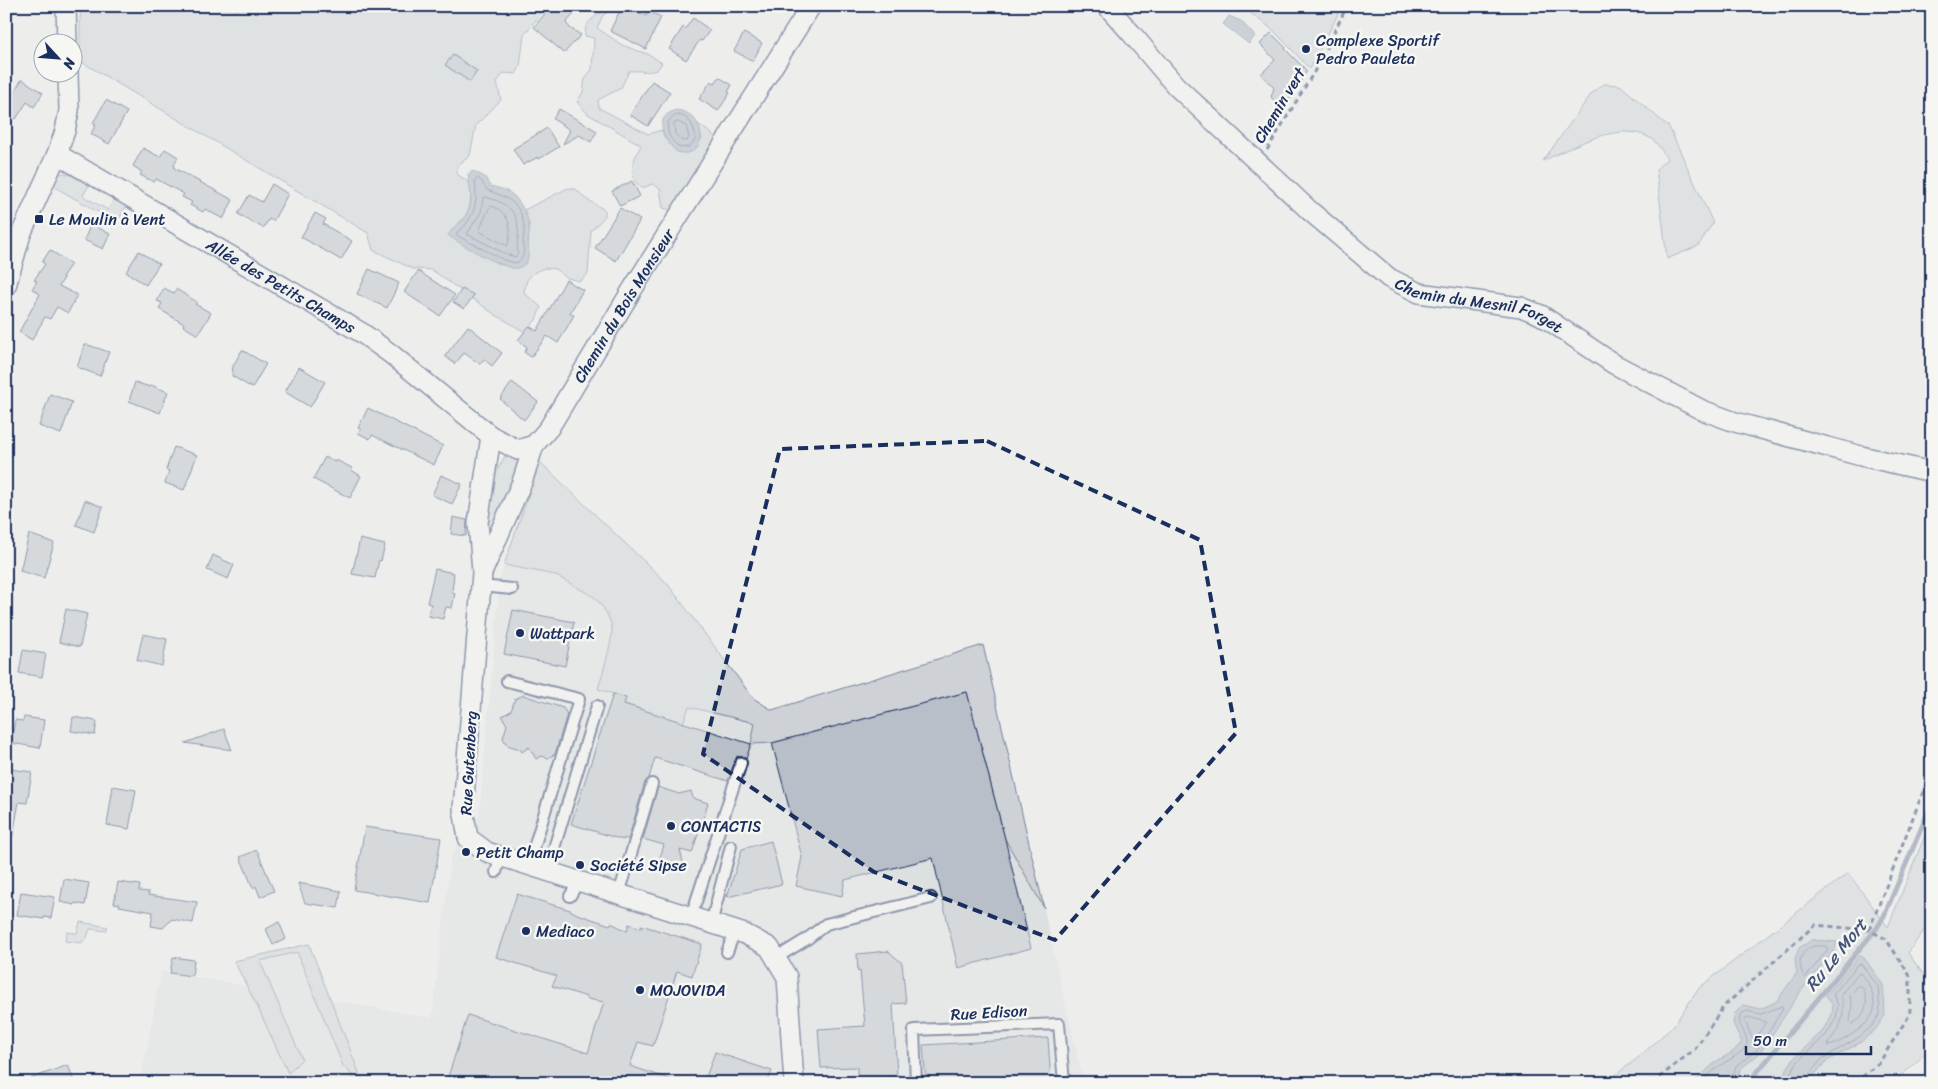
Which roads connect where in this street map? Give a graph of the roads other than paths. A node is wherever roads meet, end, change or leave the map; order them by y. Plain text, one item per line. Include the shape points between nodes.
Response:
1 (811, 6) edge
2 (1107, 6) edge
3 (63, 8) edge
4 (65, 32) edge
5 (68, 82) edge
6 (57, 154) junction
7 (6, 286) edge
8 (491, 436) junction
9 (534, 445) junction
10 (1932, 472) edge
11 (481, 579) junction
12 (512, 589) dead end
13 (507, 681) dead end
14 (597, 706) dead end
15 (741, 763) dead end
16 (652, 784) dead end
17 (731, 846) dead end
18 (540, 869) junction
19 (619, 894) junction
20 (931, 898) dead end
21 (691, 917) junction
22 (711, 924) junction
23 (734, 931) junction
24 (727, 952) dead end
25 (776, 958) junction
26 (794, 1083) edge
27 (916, 1083) edge
28 (1064, 1083) edge

1 - 9 street, Chemin du Bois Monsieur via 549,428
2 - 10 street, Chemin du Mesnil Forget via 1176,86 1388,278 1419,293 1531,310 1614,364 1702,410 1735,422
3 - 4 street
5 - 6 street via 69,111
6 - 7 street via 21,234
6 - 8 street, Allée des Petits Champs via 362,333
8 - 9 street via 518,450
8 - 11 street via 478,523
9 - 11 street, Rue Gutenberg
11 - 12 lane
11 - 18 street, Rue Gutenberg via 463,809 468,838 498,865
13 - 18 lane via 579,699 533,851
14 - 18 lane via 551,858
15 - 21 lane
16 - 19 lane
17 - 22 lane
18 - 19 street, Rue Gutenberg via 574,889
19 - 21 street, Rue Gutenberg
20 - 25 lane via 826,924
21 - 22 street, Rue Gutenberg
22 - 23 street, Rue Gutenberg
23 - 24 lane
23 - 25 street, Rue Gutenberg via 770,947
25 - 26 street, Rue Gutenberg via 787,977
27 - 28 lane, Rue Edison via 914,1030 1059,1024

